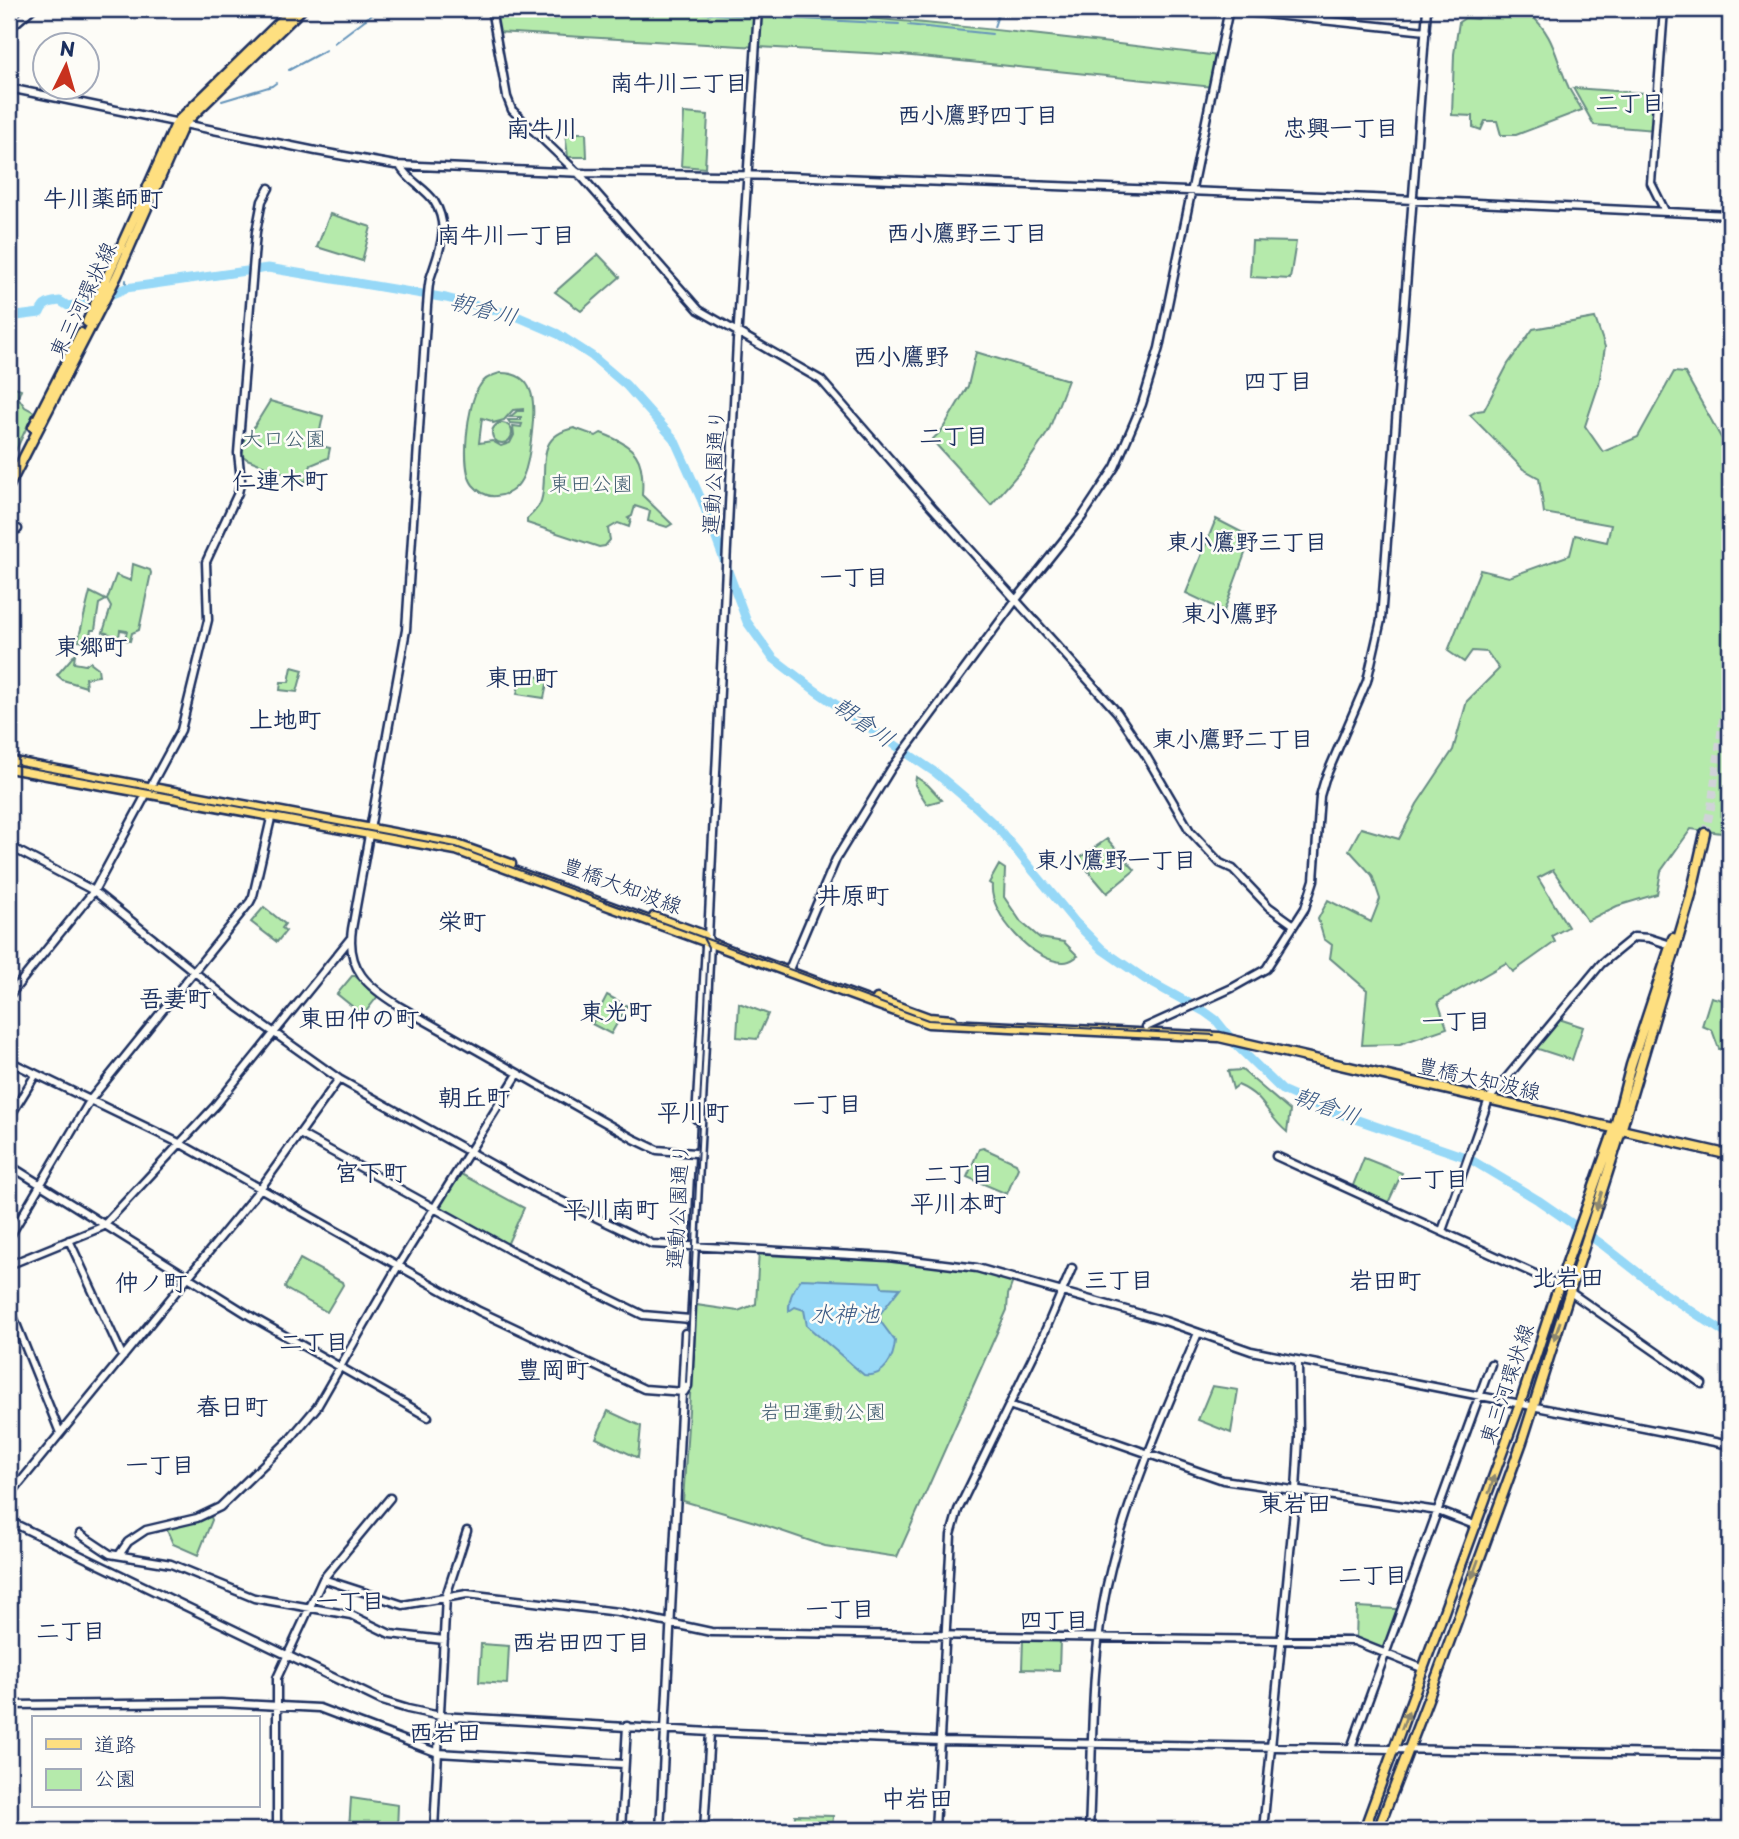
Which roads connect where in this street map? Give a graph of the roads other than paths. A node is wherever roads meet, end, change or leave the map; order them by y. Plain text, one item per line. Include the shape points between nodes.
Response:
1 (32, 9) edge
2 (293, 9) edge
3 (302, 9) edge
4 (491, 9) edge
5 (758, 9) edge
6 (1218, 9) edge
7 (1229, 9) edge
8 (1427, 9) edge
9 (1664, 9) edge
10 (9, 29) edge
11 (1426, 31) junction
12 (9, 88) edge
13 (180, 123) junction
14 (400, 166) junction
15 (576, 172) junction
16 (749, 176) junction
17 (269, 188) dead end
18 (1191, 191) junction
19 (1413, 199) junction
20 (1665, 211) junction
21 (1730, 215) edge
22 (98, 308) junction
23 (737, 332) junction
24 (9, 474) edge
25 (9, 486) edge
26 (9, 527) edge
27 (18, 529) dead end
28 (1015, 600) junction
29 (9, 761) edge
30 (9, 768) edge
31 (149, 791) junction
32 (272, 814) junction
33 (370, 832) junction
34 (1706, 833) tunnel mouth
35 (9, 846) edge
36 (94, 891) junction
37 (1294, 925) junction
38 (350, 939) junction
39 (708, 940) junction
40 (1673, 946) junction
41 (789, 970) junction
42 (195, 971) junction
43 (9, 996) edge
44 (1146, 1027) junction
45 (274, 1034) junction
46 (1219, 1037) junction
47 (9, 1061) edge
48 (36, 1074) junction
49 (518, 1074) junction
50 (339, 1079) junction
51 (92, 1099) junction
52 (1489, 1100) junction
53 (9, 1118) edge
54 (1617, 1130) junction
55 (300, 1134) junction
56 (181, 1144) junction
57 (470, 1152) junction
58 (695, 1153) junction
59 (1276, 1156) dead end
60 (1730, 1156) edge
61 (9, 1165) edge
62 (41, 1186) junction
63 (260, 1189) junction
64 (434, 1209) junction
65 (104, 1225) junction
66 (1441, 1231) junction
67 (9, 1238) edge
68 (69, 1240) junction
69 (692, 1246) junction
70 (9, 1265) edge
71 (398, 1266) junction
72 (1072, 1268) dead end
73 (188, 1278) junction
74 (1559, 1285) junction
75 (1062, 1292) junction
76 (1570, 1292) junction
77 (9, 1306) edge
78 (688, 1319) junction
79 (1198, 1333) junction
80 (123, 1357) junction
81 (1298, 1362) junction
82 (1490, 1364) dead end
83 (340, 1366) junction
84 (1702, 1384) dead end
85 (684, 1392) junction
86 (1480, 1396) junction
87 (1520, 1404) junction
88 (1009, 1405) junction
89 (1532, 1407) junction
90 (428, 1417) dead end
91 (60, 1433) junction
92 (1730, 1445) edge
93 (1149, 1453) junction
94 (9, 1480) edge
95 (15, 1489) junction
96 (1296, 1490) junction
97 (9, 1496) edge
98 (390, 1497) dead end
99 (1438, 1511) junction
100 (9, 1521) edge
101 (1477, 1526) junction
102 (467, 1531) dead end
103 (80, 1534) dead end
104 (119, 1555) junction
105 (323, 1579) junction
106 (446, 1596) junction
107 (309, 1608) junction
108 (671, 1623) junction
109 (945, 1635) junction
110 (1099, 1638) junction
111 (444, 1640) junction
112 (1281, 1640) junction
113 (1385, 1654) junction
114 (288, 1656) junction
115 (1424, 1669) junction
116 (9, 1705) edge
117 (277, 1706) junction
118 (440, 1716) junction
119 (627, 1726) junction
120 (666, 1728) junction
121 (710, 1732) junction
122 (940, 1741) junction
123 (1093, 1744) junction
124 (1271, 1746) junction
125 (1351, 1748) junction
126 (1394, 1748) junction
127 (1407, 1749) junction
128 (438, 1754) junction
129 (1730, 1755) edge
130 (624, 1765) junction
131 (9, 1824) edge
132 (11, 1830) edge
133 (277, 1830) edge
134 (434, 1830) edge
135 (621, 1830) edge
136 (660, 1830) edge
137 (704, 1830) edge
138 (935, 1830) edge
139 (1089, 1830) edge
140 (1263, 1830) edge
141 (1364, 1830) edge
142 (1378, 1830) edge

1 - 10 street
2 - 13 main road, 東三河環状線
3 - 13 main road, 東三河環状線
4 - 15 street via 512,110
5 - 16 street, 運動公園通り
6 - 7 street
7 - 11 street
7 - 18 street
8 - 11 street
9 - 20 street via 1651,183
11 - 19 street
12 - 13 street
13 - 14 street
13 - 22 main road, 東三河環状線
14 - 15 street
14 - 33 street via 431,196 442,220 442,246 429,282 406,630
15 - 16 street
15 - 23 street via 699,310
16 - 18 street
16 - 23 street, 運動公園通り
17 - 31 street via 262,201 253,261 238,453 241,480 206,562 208,620 181,730
18 - 19 street
18 - 28 street via 1159,348 1115,467 1082,517
19 - 20 street
19 - 37 street via 1381,620 1367,681 1323,788 1314,880
20 - 21 street
22 - 24 main road, 東三河環状線
22 - 25 main road, 東三河環状線
23 - 28 street via 821,380
23 - 39 street, 運動公園通り
26 - 27 street
28 - 37 street via 1117,712 1190,831 1269,908
28 - 41 street via 898,760 836,859
29 - 31 main road, 豊橋大知波線
30 - 31 main road, 豊橋大知波線
31 - 32 main road, 豊橋大知波線
31 - 36 street
32 - 33 main road, 豊橋大知波線
32 - 42 street via 253,896
33 - 38 street
33 - 39 main road, 豊橋大知波線 via 468,848
34 - 40 main road, 東三河環状線
35 - 36 street
36 - 42 street
36 - 43 street
37 - 44 street via 1266,969
38 - 45 street
38 - 49 street via 360,977 381,995
39 - 41 main road, 豊橋大知波線
39 - 58 street, 運動公園通り
39 - 69 street, 運動公園通り
40 - 52 street via 1636,936 1601,964
40 - 54 main road, 東三河環状線 via 1631,1065
41 - 44 main road, 豊橋大知波線 via 939,1020
41 - 46 main road, 豊橋大知波線 via 939,1025
42 - 45 street
42 - 51 street
44 - 46 main road, 豊橋大知波線 via 1210,1032
45 - 50 street
45 - 56 street
46 - 52 main road, 豊橋大知波線
47 - 48 street
48 - 51 street
48 - 53 street
49 - 57 street
49 - 58 street via 657,1150
50 - 55 street
50 - 57 street
51 - 56 street
51 - 62 street
52 - 54 main road, 豊橋大知波線
52 - 66 street
54 - 60 main road, 豊橋大知波線
54 - 74 main road, 東三河環状線
54 -> 76 main road, 東三河環状線
55 - 63 street
55 - 64 street
56 - 63 street
56 - 65 street
57 - 64 street
57 - 69 street via 652,1244
58 - 69 street, 運動公園通り
59 - 66 street
61 - 62 street
62 - 65 street
62 - 67 street
63 - 71 street
63 - 73 street
64 - 71 street
64 - 78 street via 643,1315
65 - 68 street
65 - 73 street
66 - 74 street
68 - 70 street
68 - 80 street
69 - 75 street via 937,1262 977,1268
69 - 78 street, 運動公園通り
71 - 83 street
71 - 85 street via 479,1311 639,1387
72 - 75 street
73 - 80 street
73 - 83 street
74 - 87 main road, 東三河環状線
75 - 79 street
75 - 88 street
76 - 84 street
76 -> 89 main road, 東三河環状線
77 - 91 street
78 - 85 street, 運動公園通り
79 - 81 street
79 - 93 street
80 - 91 street
81 - 86 street
81 - 96 street
82 - 86 street
83 - 90 street
83 - 104 street via 317,1406 290,1439 220,1507 197,1518 146,1530
85 - 108 street, 運動公園通り
86 - 87 street
86 - 99 street
87 - 89 street
101 -> 87 main road, 東三河環状線
88 - 93 street
88 - 109 street via 954,1521
89 - 92 street
89 -> 127 main road, 東三河環状線
91 - 95 street
93 - 96 street via 1223,1480
93 - 110 street via 1122,1527
94 - 95 street
95 - 97 street
96 - 99 street
96 - 112 street
98 - 105 street
99 - 101 street
99 - 113 street
100 - 114 street
101 - 115 main road, 東三河環状線
102 - 106 street
103 - 104 street
104 - 107 street via 171,1564 254,1598
105 - 106 street via 403,1605
105 - 107 street
106 - 108 street via 552,1602
106 - 111 street
107 - 111 street via 351,1615 390,1634
107 - 114 street
108 - 109 street via 711,1632
108 - 120 street, 運動公園通り
109 - 110 street
109 - 122 street
110 - 112 street
110 - 123 street
111 - 118 street
112 - 113 street via 1354,1641
112 - 124 street
113 - 115 street
113 - 125 street
114 - 117 street via 277,1678
114 - 118 street via 382,1700
126 -> 115 main road, 東三河環状線
116 - 117 street
117 - 128 street via 324,1709
117 - 133 street
118 - 119 street
118 - 128 street
119 - 120 street
119 - 130 street
120 - 121 street
120 - 136 street, 運動公園通り
121 - 122 street
121 - 137 street
122 - 123 street
122 - 138 street
123 - 124 street
123 - 139 street
124 - 125 street
124 - 140 street
125 - 126 street
126 - 127 street
126 - 141 main road, 東三河環状線
127 - 129 street
127 - 142 main road, 東三河環状線
128 - 130 street
128 - 134 street
130 - 135 street
131 - 132 highway

